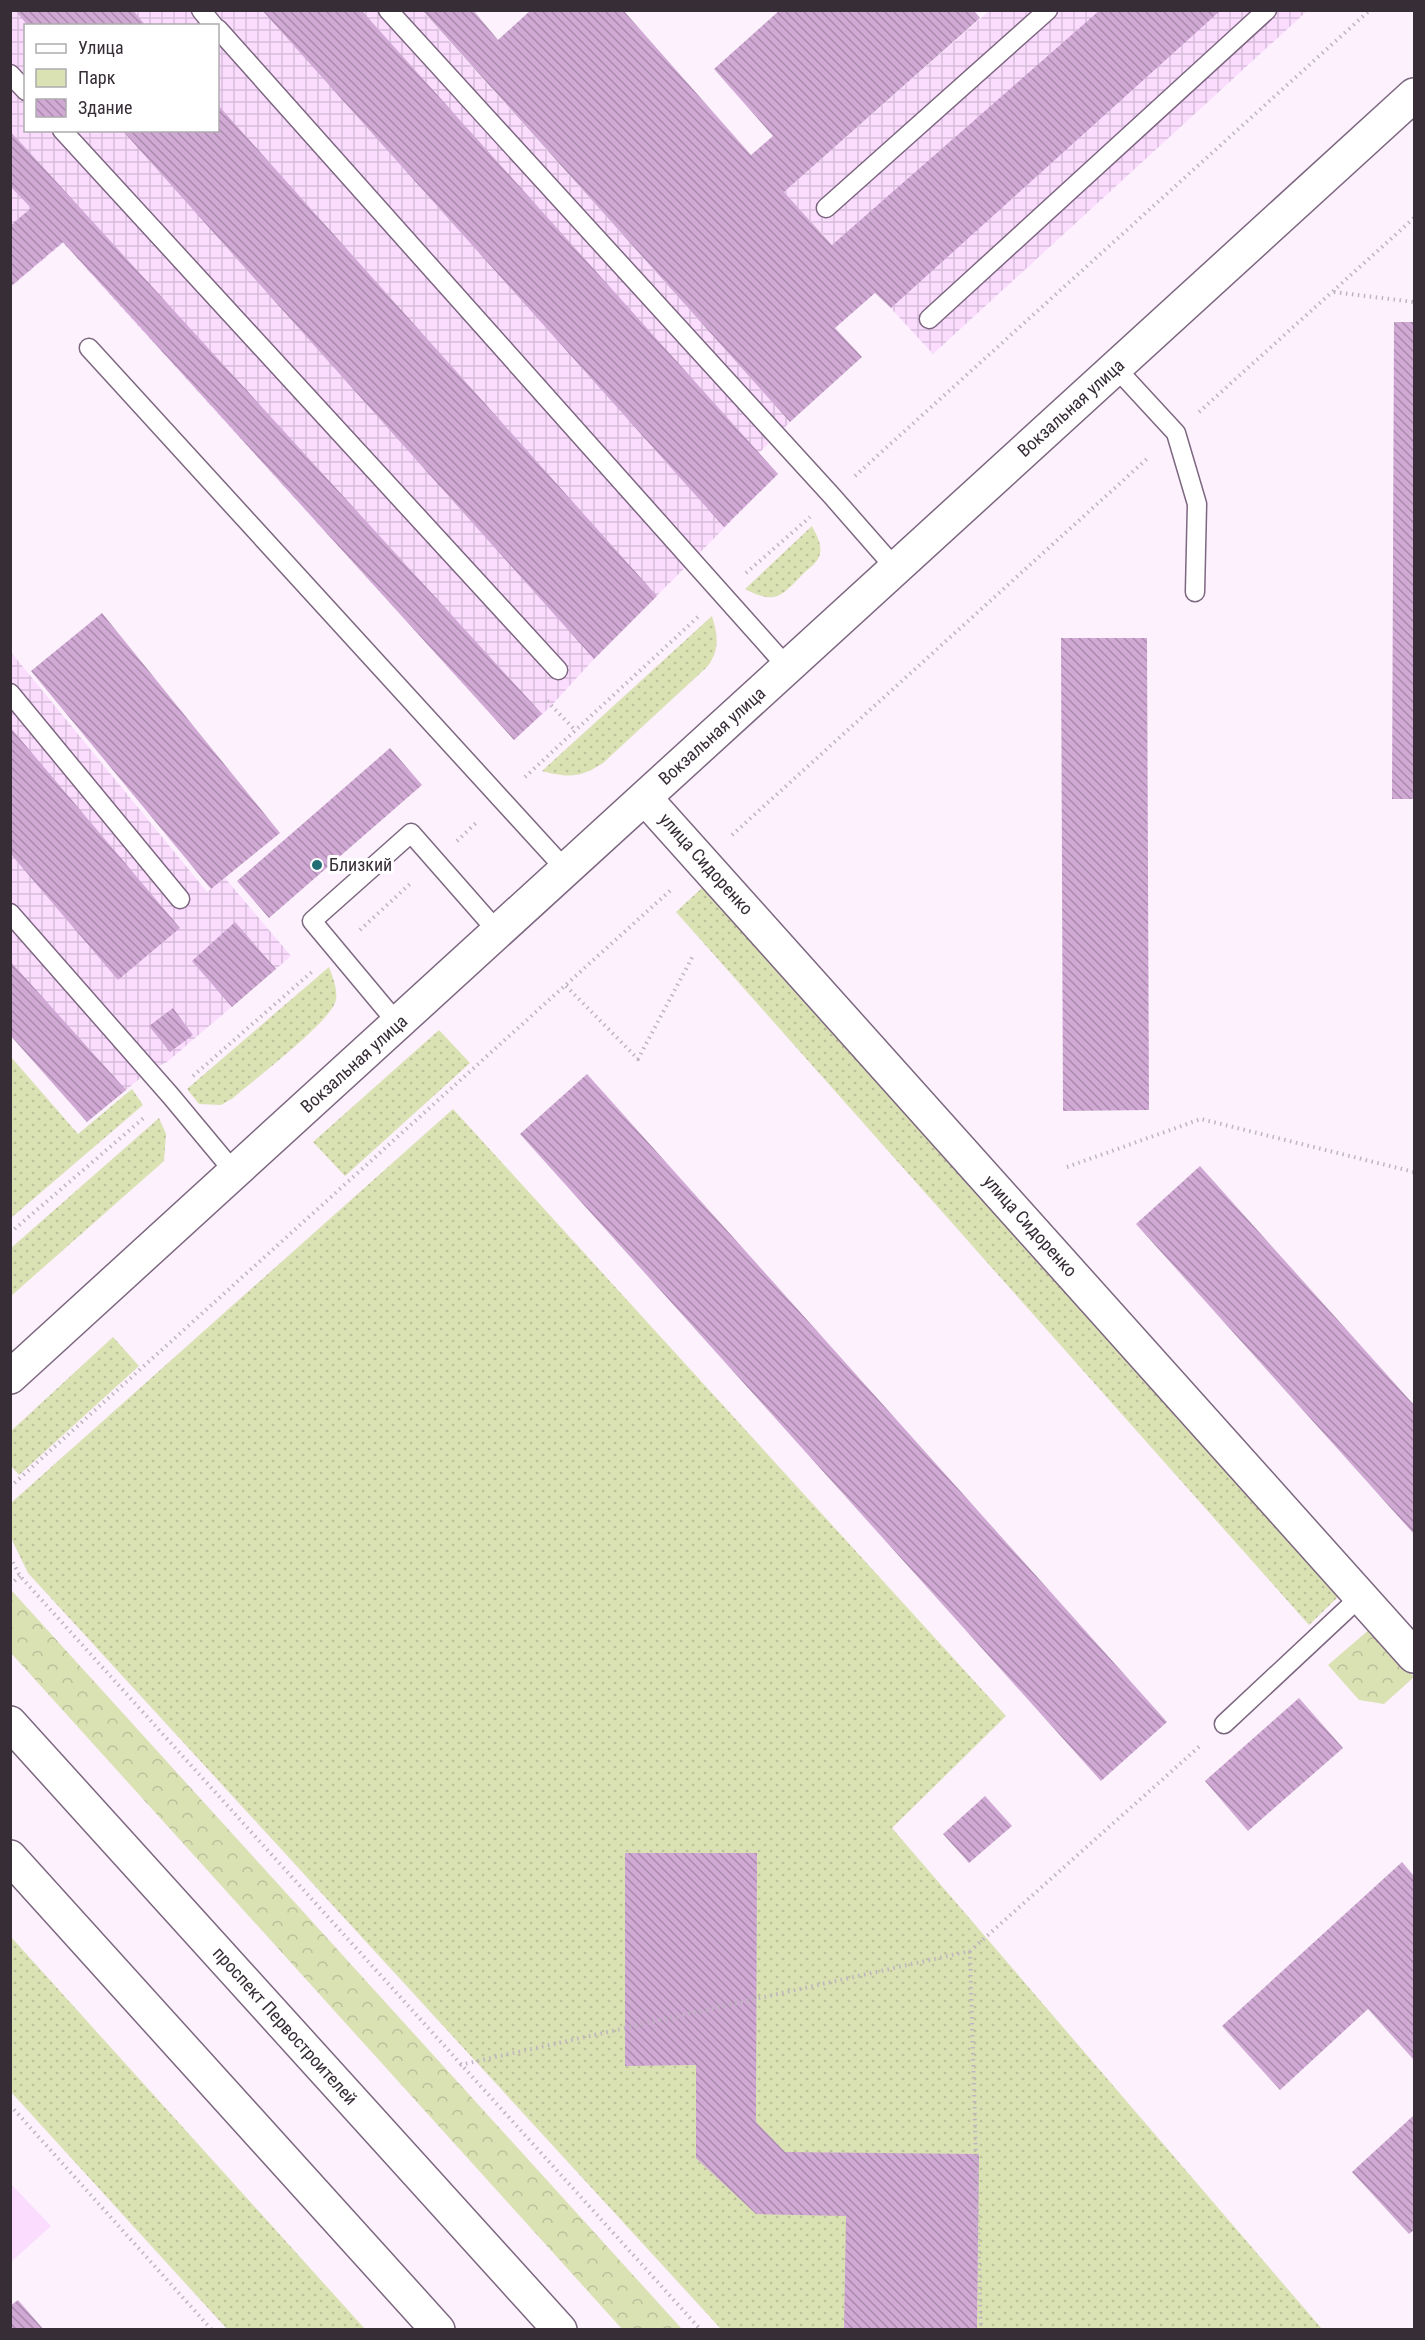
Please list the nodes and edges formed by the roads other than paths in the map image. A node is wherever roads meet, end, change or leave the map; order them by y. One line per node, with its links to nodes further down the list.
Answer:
1 (201, 10): 5 (lane)
2 (388, 10): 15 (lane)
3 (1048, 10): 11 (lane)
4 (1267, 10): 12 (lane)
5 (212, 24)
6 (219, 30): 17 (lane)
7 (10, 74): 8 (lane)
8 (24, 89)
9 (1414, 95): 14 (street, Вокзальная улица)
10 (64, 132): 18 (lane)
11 (826, 208)
12 (929, 319)
13 (89, 348): 21 (lane)
14 (1116, 368): 15 (street, Вокзальная улица); 16 (lane)
15 (896, 569): 17 (street, Вокзальная улица)
16 (1195, 592)
17 (788, 668): 20 (street, Вокзальная улица)
18 (558, 670)
19 (10, 693): 22 (lane)
20 (645, 798): 21 (street, Вокзальная улица); 28 (street, улица Сидоренко)
21 (566, 870): 24 (street, Вокзальная улица)
22 (180, 899)
23 (10, 913): 26 (lane)
24 (498, 932): 25 (street, Вокзальная улица); 25 (lane)
25 (398, 1024): 26 (street, Вокзальная улица)
26 (235, 1173): 27 (street, Вокзальная улица)
27 (10, 1377)
28 (1361, 1596): 29 (street, улица Сидоренко); 31 (lane)
29 (1414, 1656)
30 (10, 1723): 34 (street, проспект Первостроителей)
31 (1224, 1725)
32 (10, 1857): 33 (street)
33 (438, 2330)
34 (560, 2330)

